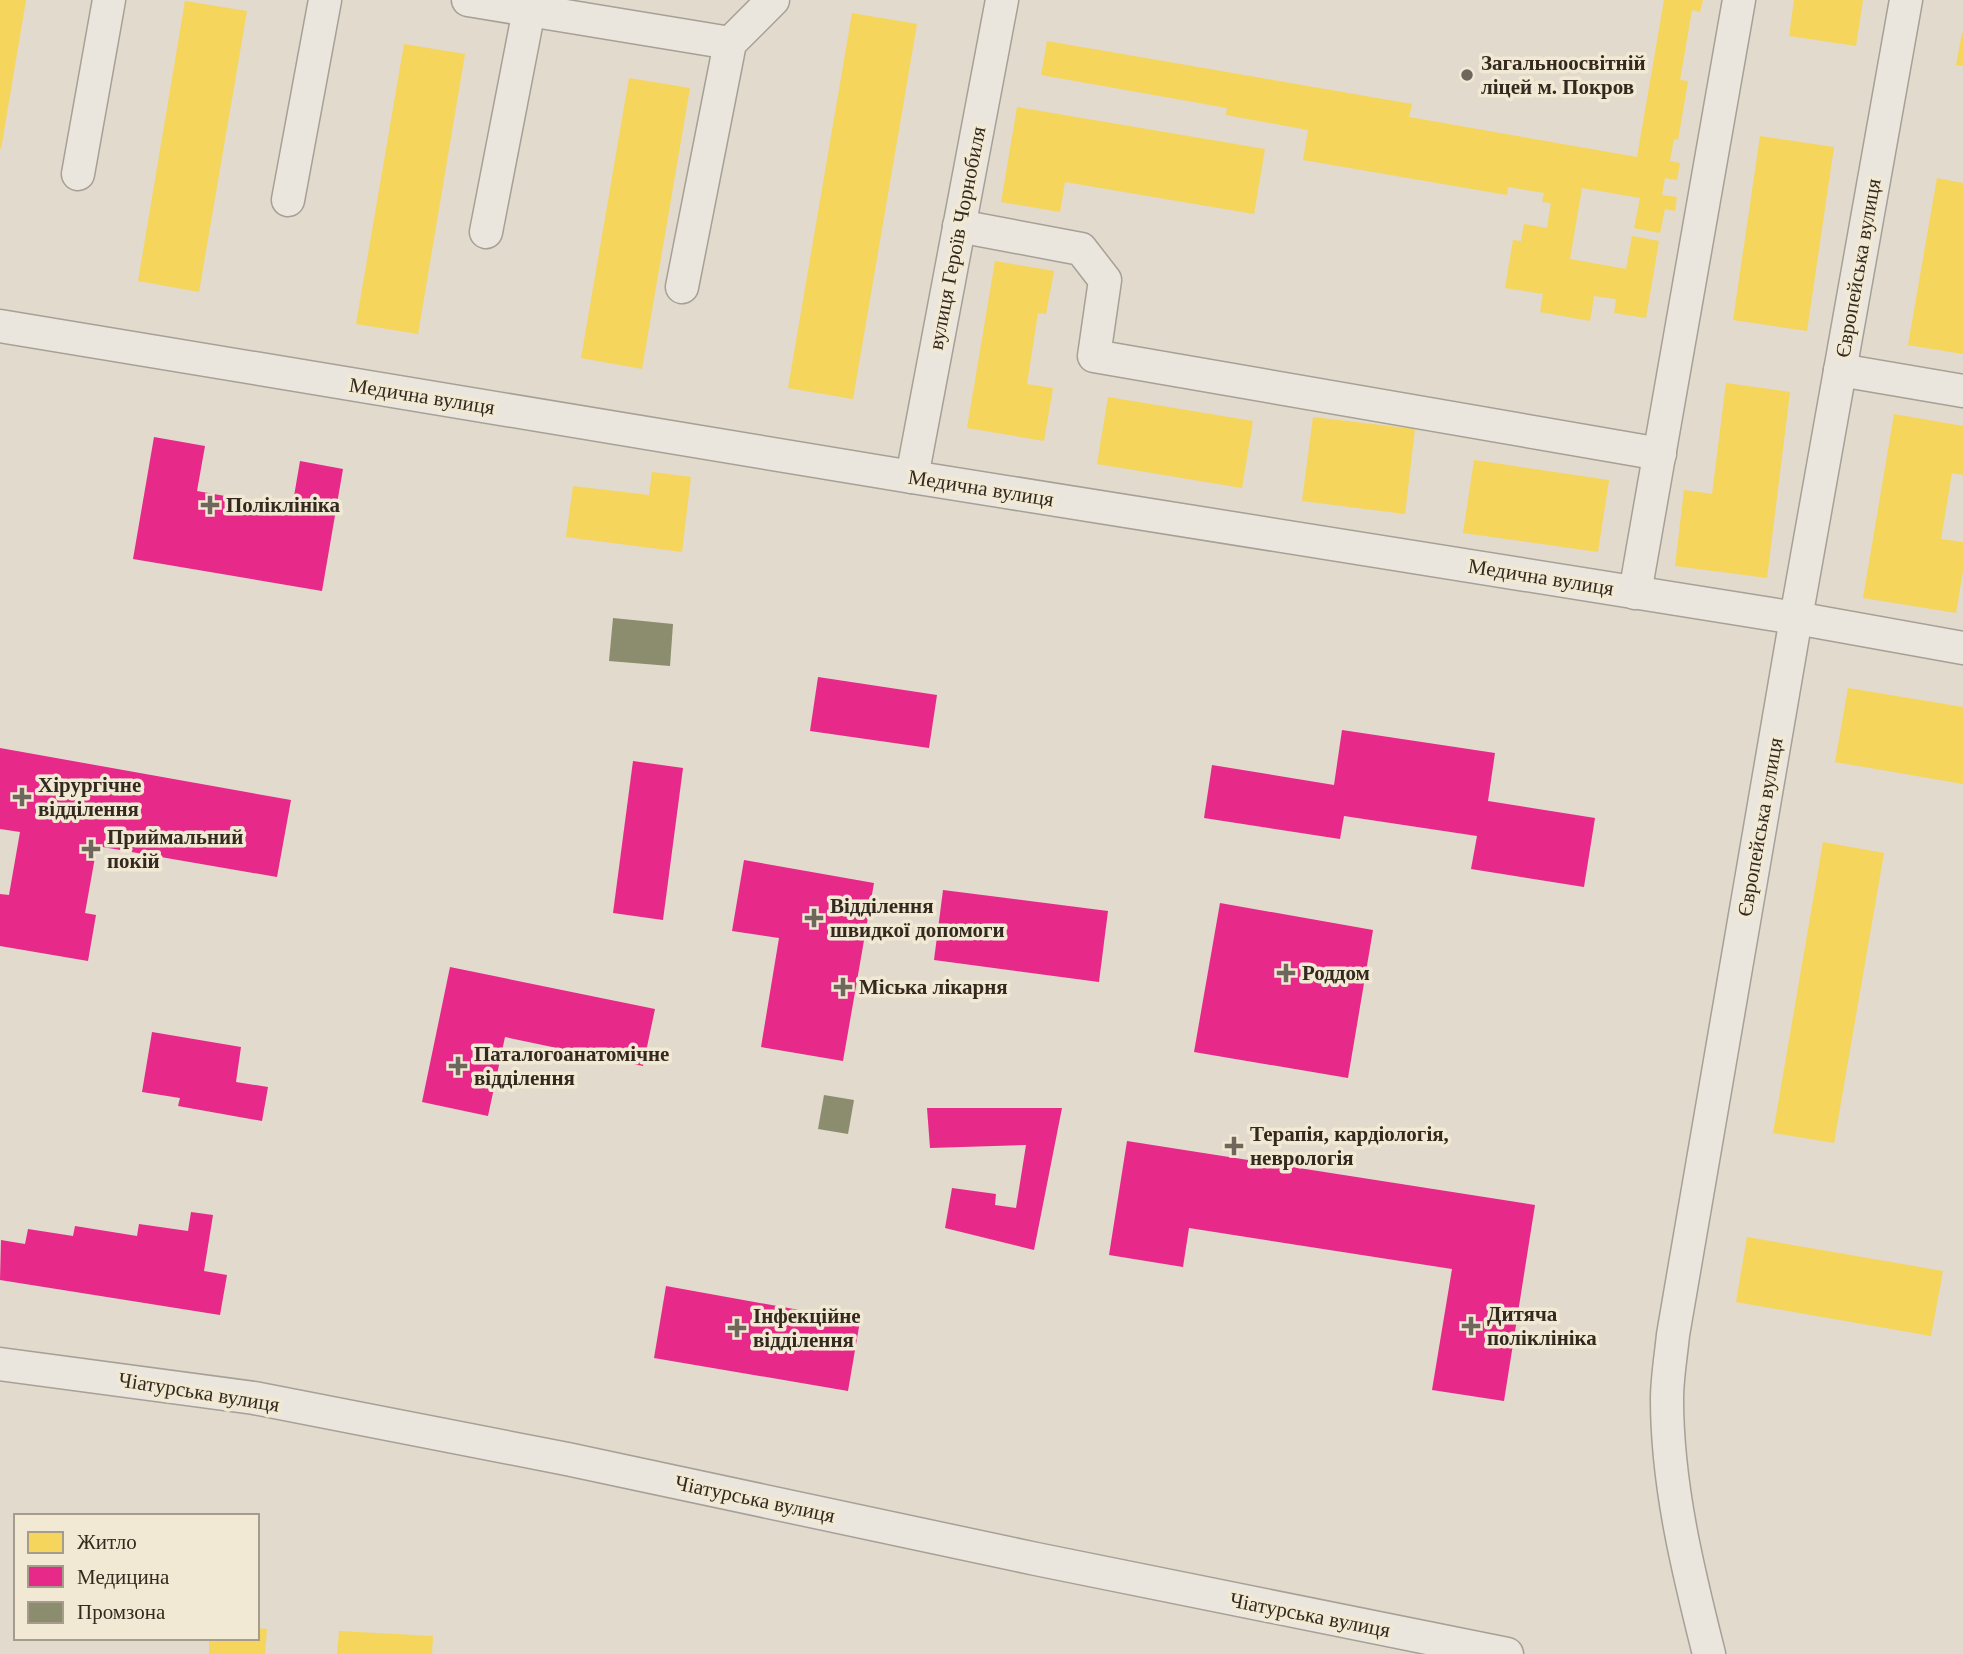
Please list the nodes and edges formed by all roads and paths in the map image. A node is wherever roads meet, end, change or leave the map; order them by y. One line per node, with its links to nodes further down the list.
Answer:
1 (109, 0): 10 (street)
2 (325, 0): 11 (street)
3 (468, 0): 8 (street)
4 (773, 0): 9 (street)
5 (1002, 0): 12 (street, вулиця Героїв Чорнобиля)
6 (1739, 0): 18 (street)
7 (1906, 0): 16 (street, Європейська вулиця)
8 (529, 10): 9 (street); 13 (street)
9 (730, 43): 14 (street)
10 (78, 174)
11 (288, 200)
12 (959, 226): 18 (street); 19 (street, вулиця Героїв Чорнобиля)
13 (486, 232)
14 (682, 287)
15 (0, 326): 19 (street, Медична вулиця)
16 (1840, 370): 17 (street); 21 (street, Європейська вулиця)
17 (1963, 391)
18 (1660, 454): 20 (street)
19 (912, 477): 20 (street, Медична вулиця)
20 (1636, 593): 21 (street, Медична вулиця)
21 (1796, 618): 22 (street, Медична вулиця); 25 (street, Європейська вулиця)
22 (1963, 648)
23 (0, 1364): 24 (street, Чіатурська вулиця)
24 (1507, 1654)
25 (1709, 1654)

